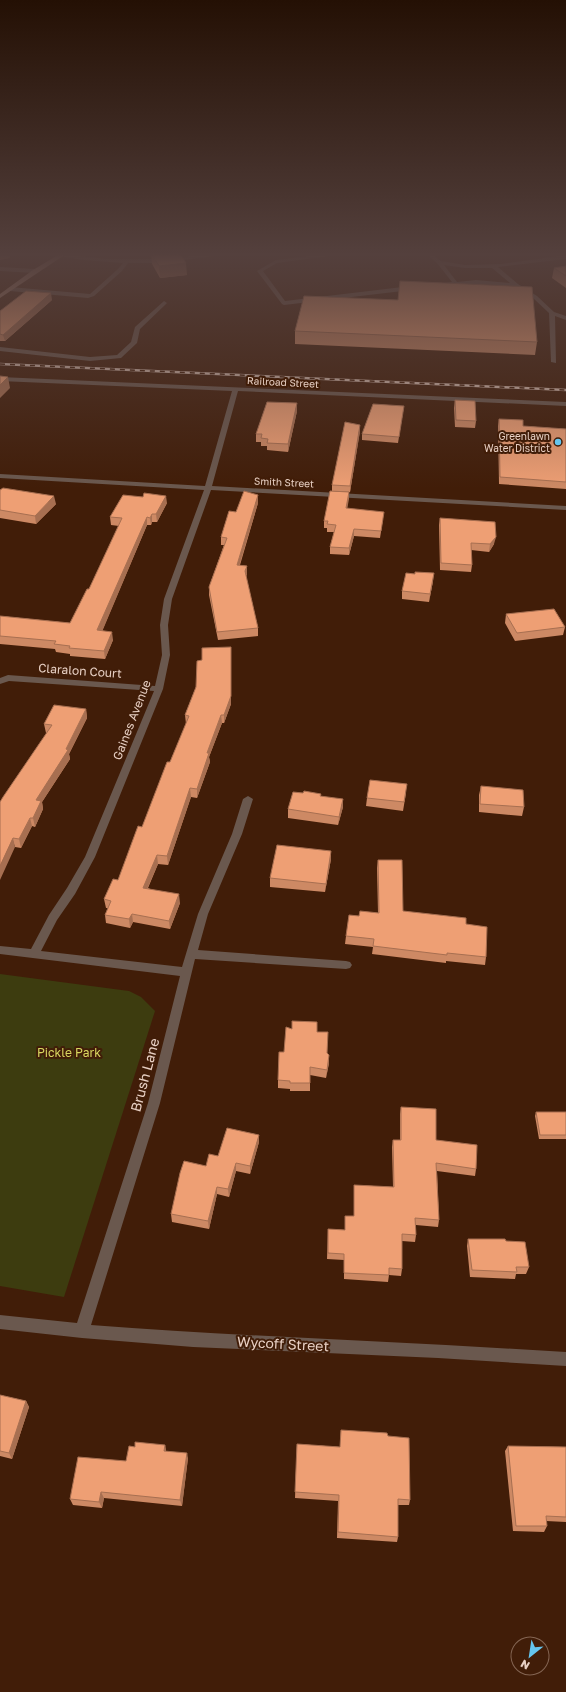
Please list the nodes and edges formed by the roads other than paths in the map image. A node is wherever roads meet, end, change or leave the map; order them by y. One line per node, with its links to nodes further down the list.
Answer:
1 (136, 331): 3 (street)
2 (553, 331): 4 (street)
3 (0, 349)
4 (554, 362)
5 (0, 379): 6 (street, Railroad Street)
6 (235, 390): 7 (street, Railroad Street); 9 (street, Gaines Avenue)
7 (566, 404)
8 (0, 476): 9 (street, Smith Street)
9 (208, 488): 10 (street, Smith Street); 12 (street, Gaines Avenue)
10 (566, 508)
11 (0, 681): 12 (street, Claralon Court)
12 (159, 689): 15 (street, Gaines Avenue)
13 (248, 799): 16 (street, Brush Lane)
14 (0, 950): 15 (street)
15 (34, 954): 18 (street)
16 (192, 954): 17 (street); 18 (street, Brush Lane)
17 (346, 965)
18 (186, 972): 20 (street, Brush Lane)
19 (0, 1322): 20 (street, Wycoff Street)
20 (82, 1331): 21 (street, Wycoff Street)
21 (566, 1359)

